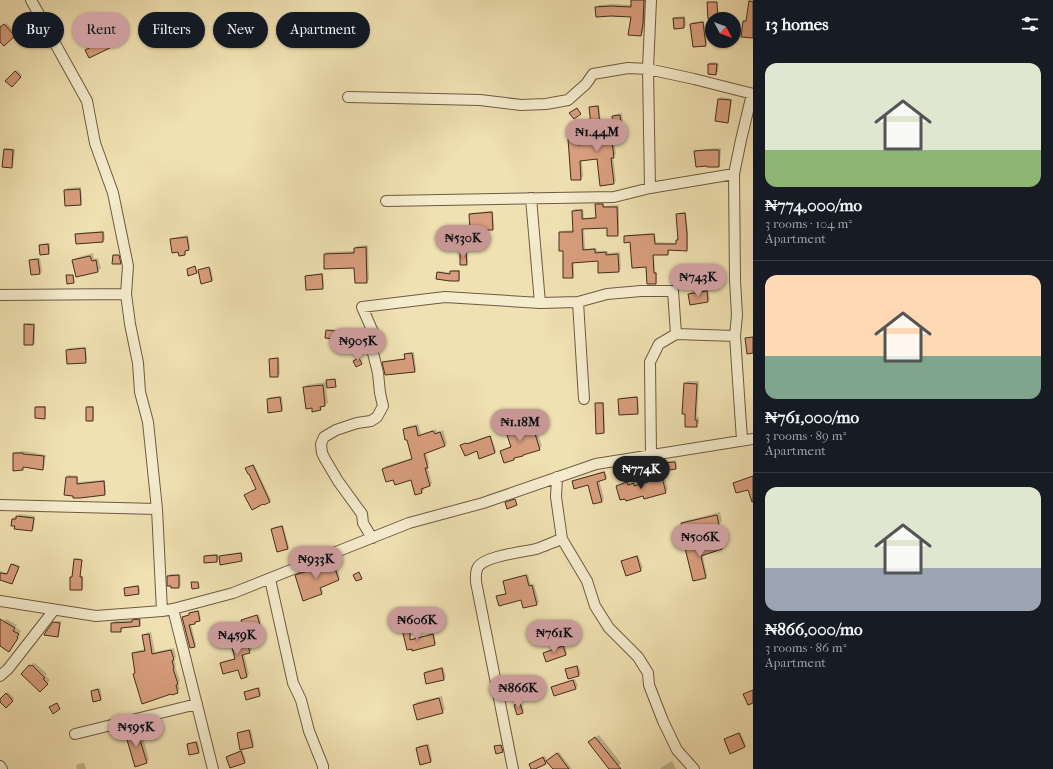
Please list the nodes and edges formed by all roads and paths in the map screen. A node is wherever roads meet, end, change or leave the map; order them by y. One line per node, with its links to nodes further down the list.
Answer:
1 (31, 0): 10 (street)
2 (651, 0): 3 (street)
3 (648, 69): 4 (street); 5 (street); 7 (street)
4 (753, 94): 6 (street)
5 (348, 97)
6 (734, 174): 7 (street); 15 (street)
7 (650, 188): 8 (street)
8 (531, 198): 9 (street); 13 (street)
9 (386, 201)
10 (126, 294): 11 (street); 22 (street)
11 (0, 295)
12 (578, 302): 13 (street); 14 (street); 16 (street)
13 (540, 303): 23 (street)
14 (676, 334): 15 (street); 19 (street)
15 (735, 336): 18 (street)
16 (584, 399)
17 (753, 439): 18 (street)
18 (742, 440): 19 (street)
19 (651, 455): 20 (street)
20 (557, 477): 23 (street); 24 (street)
21 (0, 505): 22 (street)
22 (156, 509): 29 (street)
23 (372, 538): 25 (street)
24 (562, 539): 37 (street); 38 (street)
25 (270, 579): 27 (street); 36 (street)
26 (0, 601): 28 (street)
27 (173, 609): 29 (street); 31 (street)
28 (54, 610): 29 (street); 30 (street)
29 (162, 611)
30 (0, 676)
31 (197, 704): 32 (street); 35 (street)
32 (75, 734)
33 (0, 766): 34 (street)
34 (2, 769)
35 (213, 769)
36 (323, 769)
37 (513, 769)
38 (694, 769)

